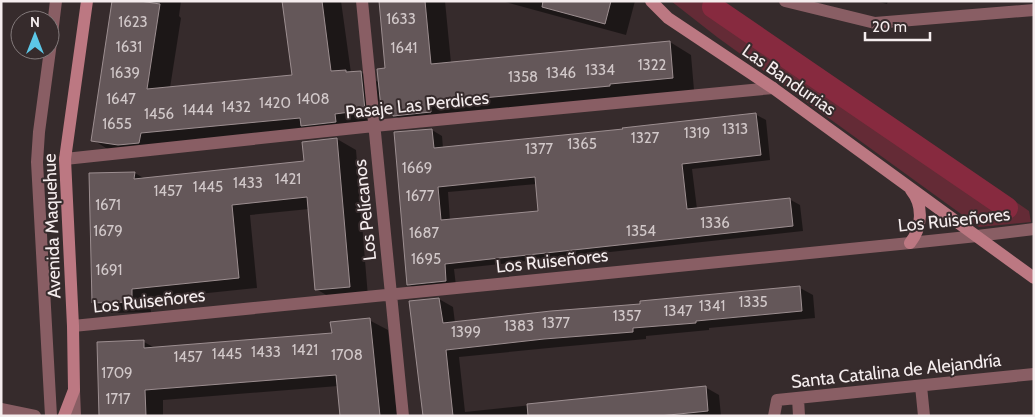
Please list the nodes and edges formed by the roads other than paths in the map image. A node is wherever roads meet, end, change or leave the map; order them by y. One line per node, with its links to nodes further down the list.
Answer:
1 (87, 1): 9 (street, Avenida Maquehue)
2 (362, 1): 8 (street, Los Pelícanos)
3 (651, 1): 7 (street, Las Bandurrias)
4 (785, 1): 5 (street)
5 (1034, 10)
6 (49, 60): 23 (street, Avenida Maquehue)
7 (773, 88): 8 (street, Pasaje Las Perdices); 10 (street, Las Bandurrias)
8 (374, 126): 9 (street, Pasaje Las Perdices); 15 (street, Los Pelícanos)
9 (65, 159): 16 (street, Avenida Maquehue)
10 (908, 187): 12 (street, Las Bandurrias); 13 (street, Las Bandurrias)
11 (1034, 229): 12 (street, Los Ruiseñores)
12 (977, 236): 13 (street, Los Ruiseñores); 14 (street, Las Bandurrias)
13 (910, 243): 15 (street, Los Ruiseñores)
14 (1034, 278)
15 (391, 294): 16 (street, Los Ruiseñores); 26 (street, Los Pelícanos)
16 (73, 326): 19 (street, Avenida Maquehue)
17 (1034, 374): 18 (street, Santa Catalina de Alejandría)
18 (921, 386): 20 (street, Santa Catalina de Alejandría); 29 (street)
19 (74, 390): 24 (street, Avenida Maquehue); 25 (street, Avenida Maquehue)
20 (798, 398): 27 (street, Santa Catalina de Alejandría); 28 (street)
21 (1, 409): 22 (street)
22 (35, 416)
23 (52, 416)
24 (64, 416)
25 (75, 416)
26 (403, 416)
27 (774, 416)
28 (799, 416)
29 (924, 416)

